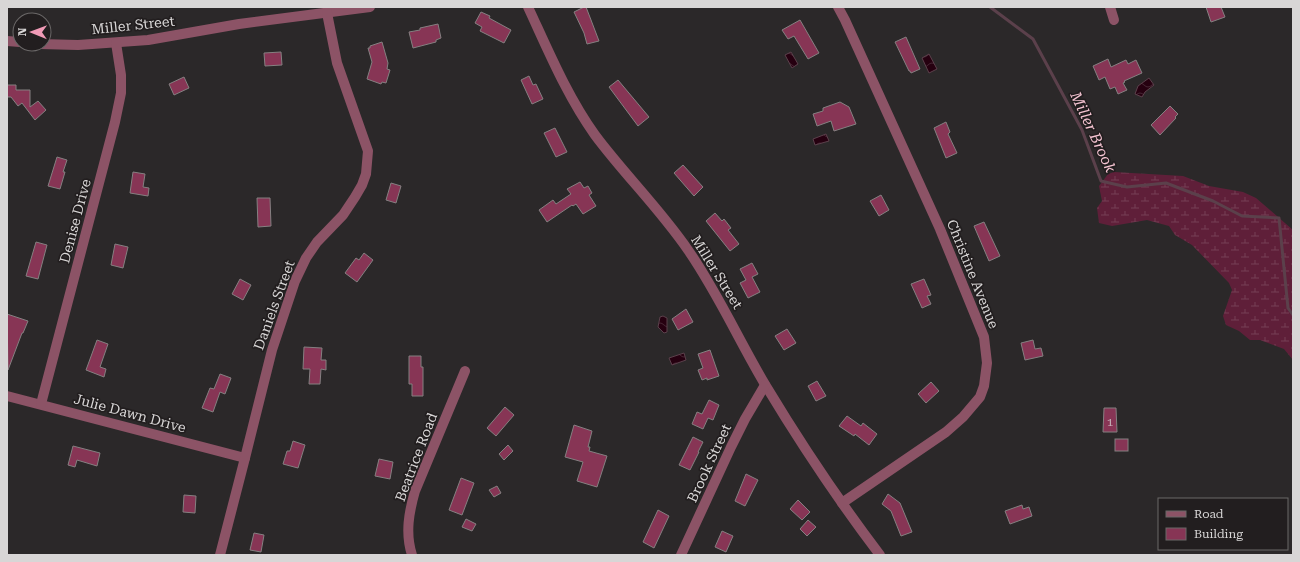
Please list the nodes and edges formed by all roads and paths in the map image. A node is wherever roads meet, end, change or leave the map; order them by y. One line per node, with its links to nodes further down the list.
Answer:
1 (370, 7): 5 (street, Miller Street)
2 (528, 7): 10 (street, Miller Street)
3 (838, 7): 14 (street, Christine Avenue)
4 (1110, 7): 6 (street)
5 (327, 13): 7 (street, Miller Street); 13 (street, Daniels Street)
6 (1114, 20)
7 (116, 43): 8 (street, Miller Street); 12 (street, Denise Drive)
8 (52, 44)
9 (465, 371): 16 (street, Beatrice Road)
10 (765, 385): 14 (street, Miller Street); 17 (street, Brook Street)
11 (7, 396): 12 (street, Julie Dawn Drive)
12 (41, 404): 13 (street, Julie Dawn Drive)
13 (246, 458): 15 (street, Daniels Street)
14 (842, 503): 18 (street, Miller Street)
15 (220, 555)
16 (412, 555)
17 (681, 555)
18 (880, 555)

